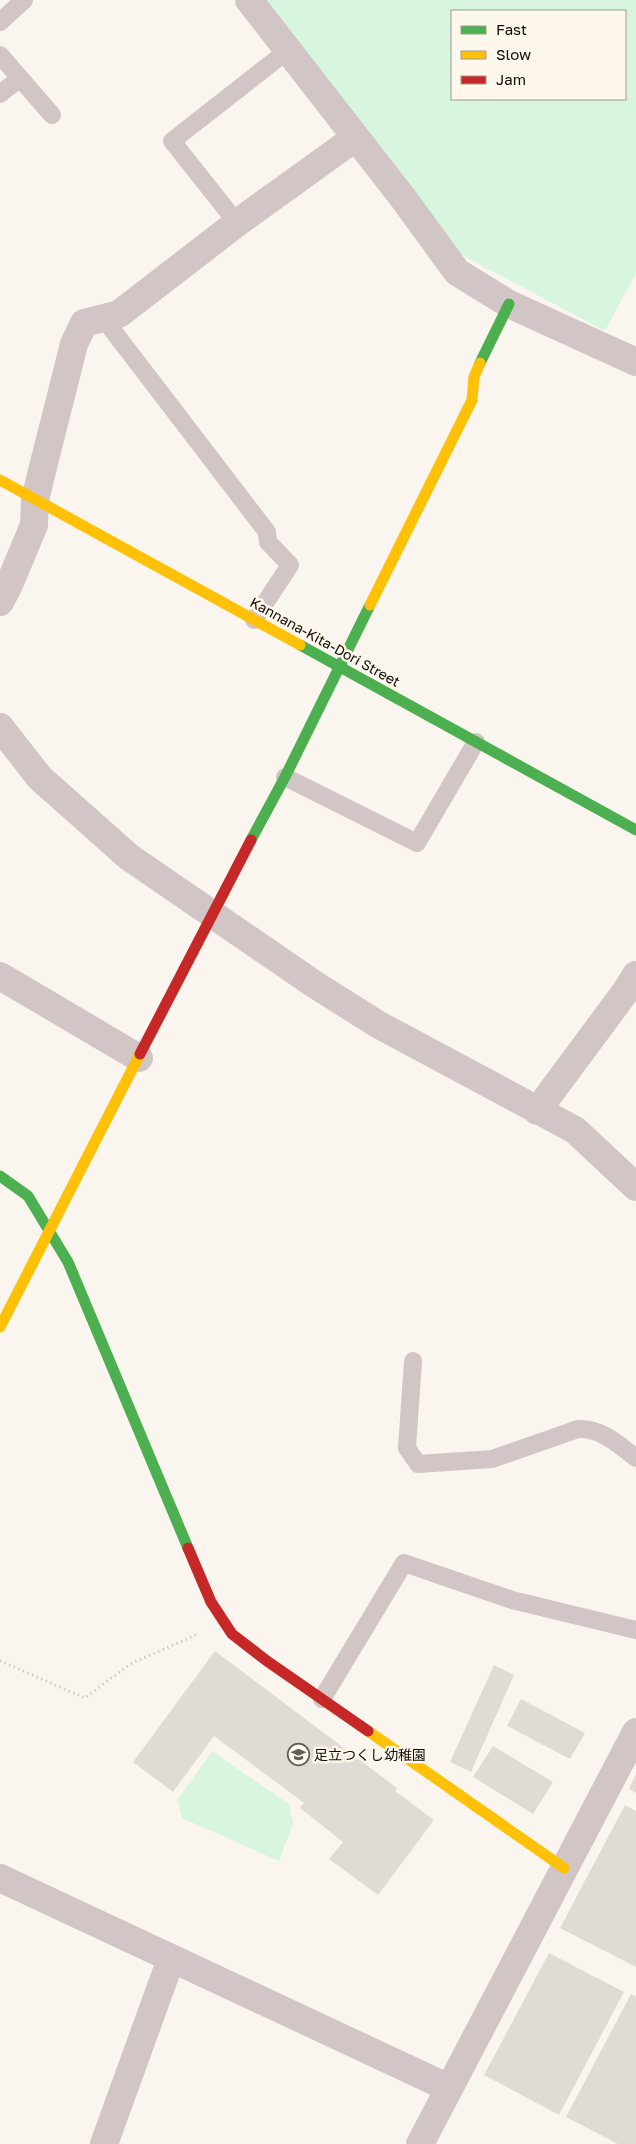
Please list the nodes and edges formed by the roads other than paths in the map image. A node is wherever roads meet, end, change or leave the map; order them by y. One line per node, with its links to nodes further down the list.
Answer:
1 (24, 0): 3 (lane)
2 (249, 0): 4 (street)
3 (0, 22)
4 (287, 52): 9 (street); 10 (lane)
5 (0, 55): 6 (lane)
6 (20, 78): 7 (lane); 8 (lane)
7 (0, 94)
8 (52, 116)
9 (355, 138): 10 (street); 11 (street)
10 (237, 224): 12 (street)
11 (509, 304): 13 (street); 18 (street)
12 (104, 319): 15 (street); 17 (lane)
13 (634, 353)
14 (0, 480): 15 (street, Kannana-Kita-Dori Street)
15 (35, 500): 16 (street); 17 (street, Kannana-Kita-Dori Street)
16 (0, 602)
17 (254, 620): 18 (street, Kannana-Kita-Dori Street)
18 (339, 667): 20 (street, Kannana-Kita-Dori Street); 21 (street)
19 (0, 727): 23 (street)
20 (476, 742): 21 (lane); 22 (street, Kannana-Kita-Dori Street)
21 (285, 778): 23 (street)
22 (636, 830)
23 (212, 913): 26 (street); 27 (street)
24 (636, 975): 27 (street)
25 (0, 976): 26 (street)
26 (139, 1058): 30 (street)
27 (537, 1111): 29 (street)
28 (0, 1176): 30 (street)
29 (636, 1187)
30 (50, 1230): 31 (street); 35 (street)
31 (0, 1327)
32 (413, 1361): 33 (lane)
33 (635, 1454)
34 (636, 1630): 35 (lane)
35 (322, 1699): 37 (street)
36 (636, 1732): 37 (street)
37 (564, 1868): 40 (street)
38 (0, 1878): 39 (street)
39 (171, 1959): 40 (street); 41 (street)
40 (448, 2088): 42 (street)
41 (104, 2144)
42 (420, 2144)

